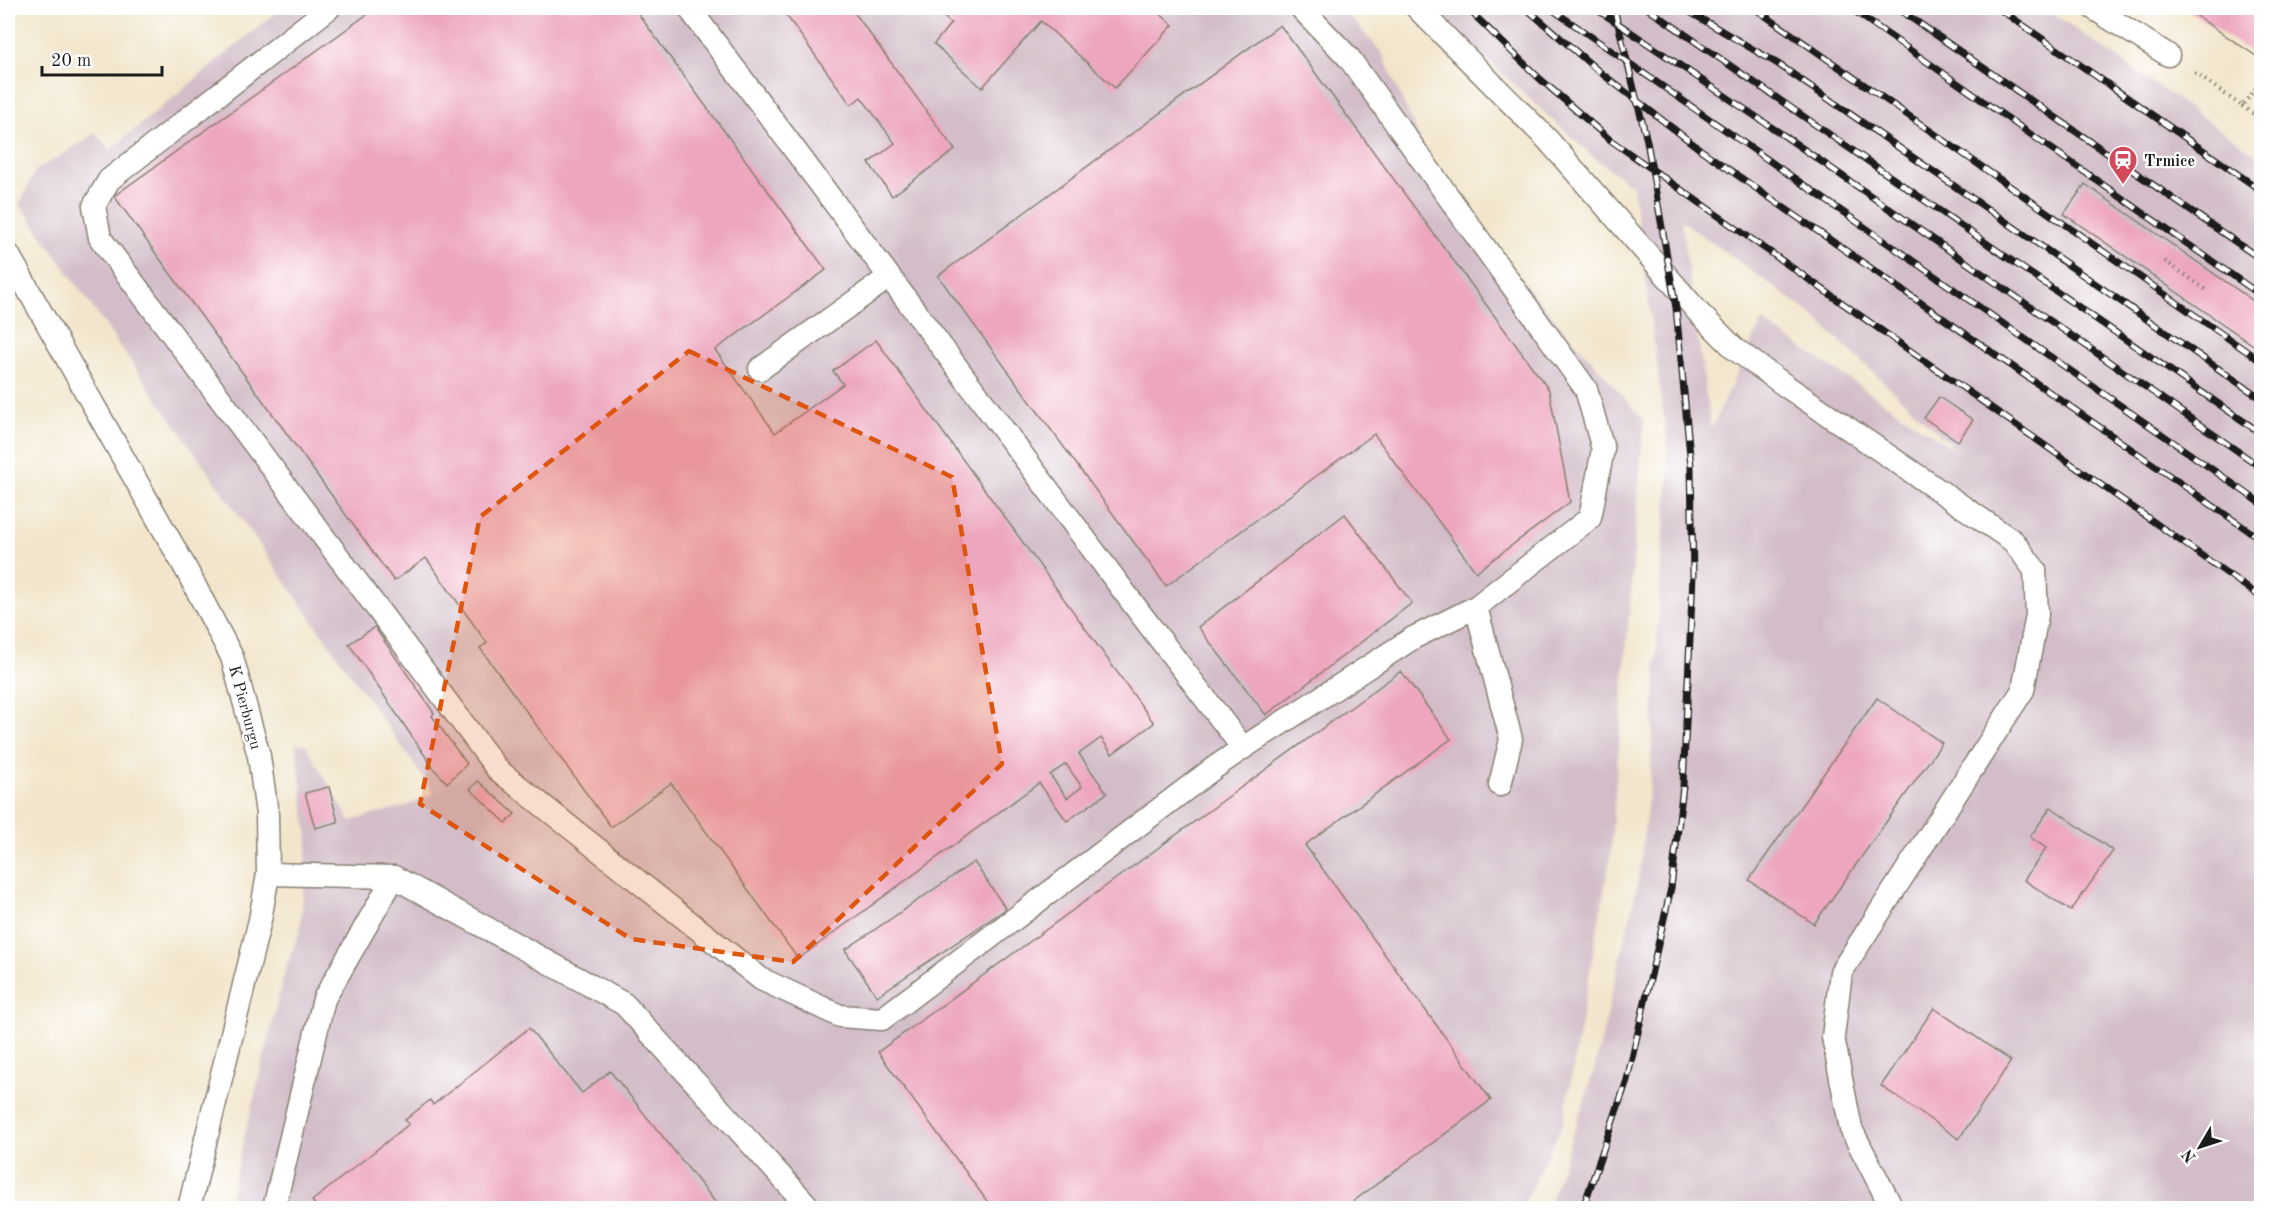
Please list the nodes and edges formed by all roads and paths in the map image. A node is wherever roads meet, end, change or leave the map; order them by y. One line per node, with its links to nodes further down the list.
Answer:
1 (328, 8): 16 (lane)
2 (689, 8): 12 (lane)
3 (1301, 8): 15 (lane)
4 (1417, 8): 23 (lane)
5 (2093, 8): 6 (lane)
6 (2168, 55): 8 (path)
7 (2262, 85): 8 (path)
8 (2242, 106): 9 (path)
9 (2262, 120)
10 (8, 254): 18 (lane, K Pierburgu)
11 (2165, 261): 13 (path)
12 (889, 277): 14 (lane); 16 (lane)
13 (2208, 291)
14 (760, 369)
15 (1476, 607): 16 (lane); 17 (lane)
16 (1243, 748)
17 (1500, 785)
18 (268, 874): 19 (lane); 21 (lane, K Pierburgu)
19 (394, 877): 20 (lane); 22 (lane)
20 (807, 1205)
21 (189, 1209)
22 (274, 1209)
23 (1892, 1209)

